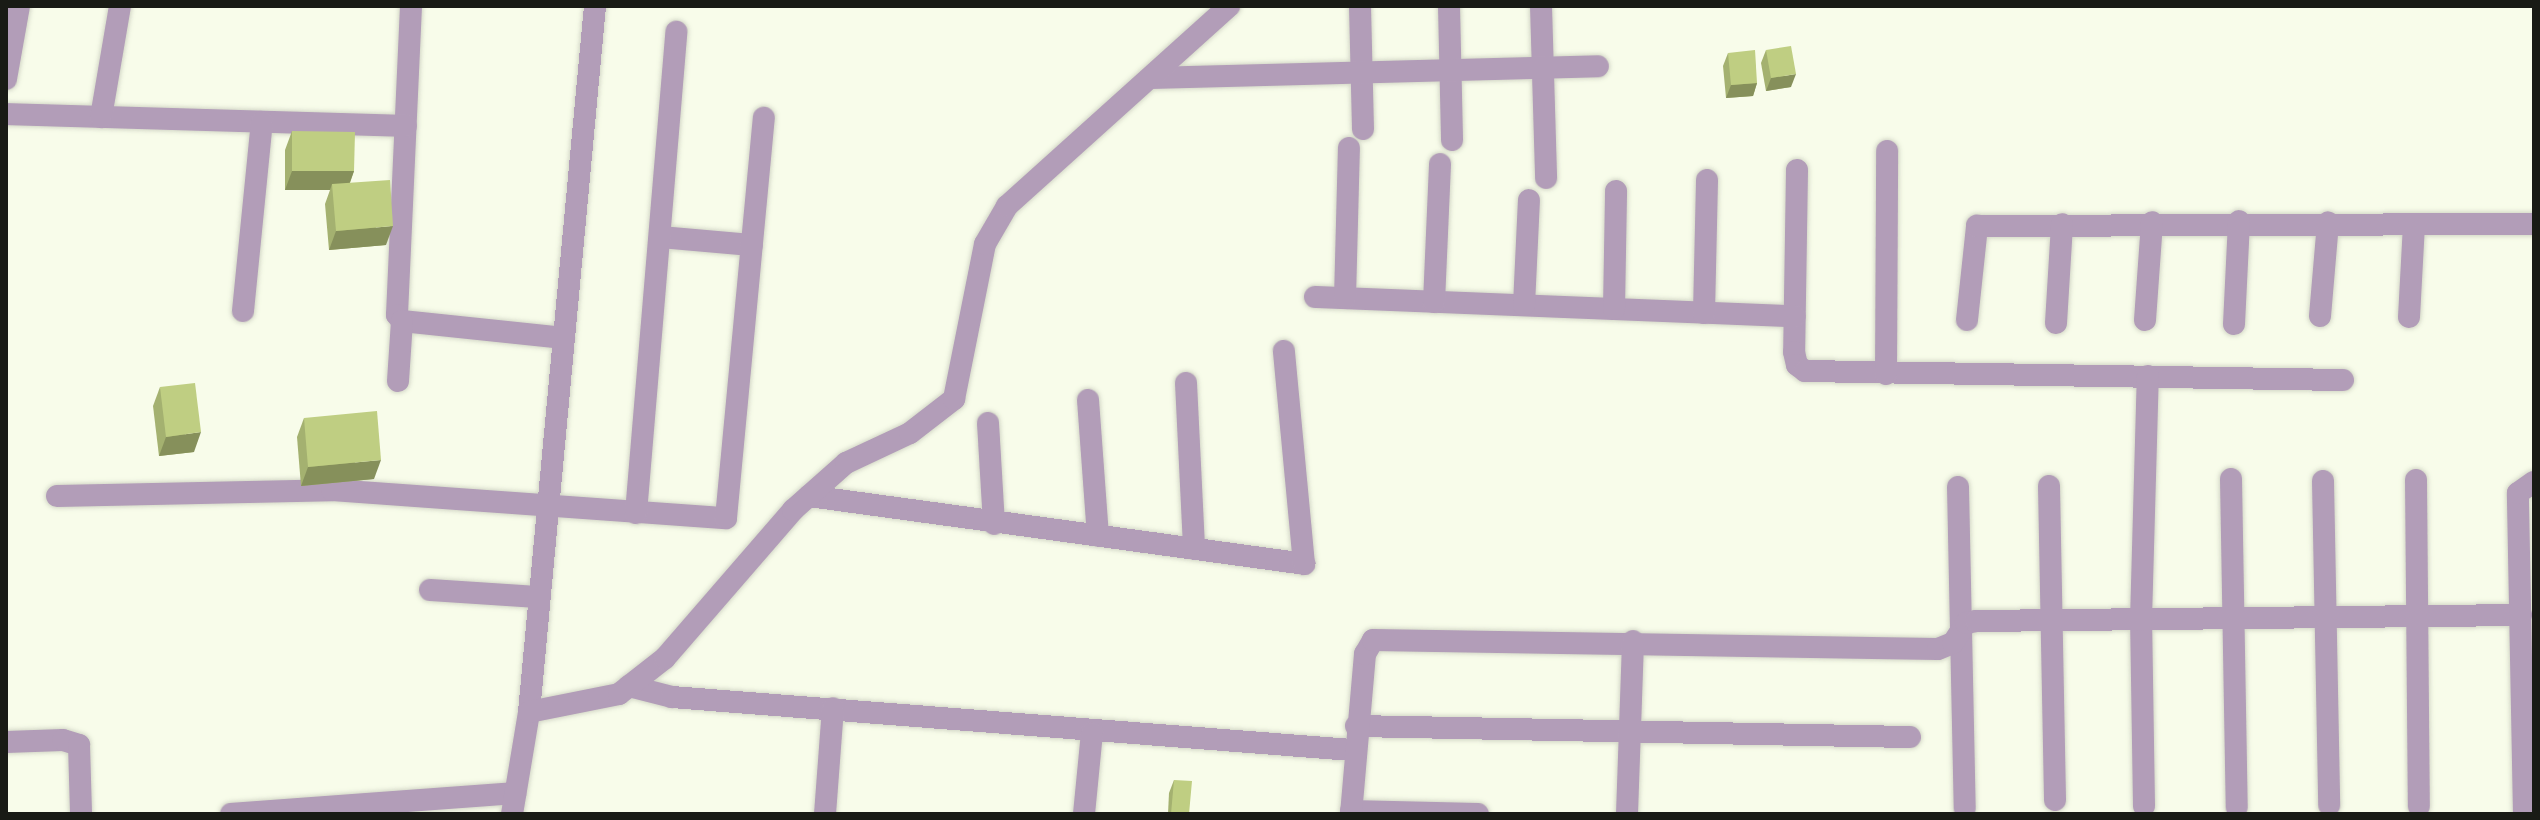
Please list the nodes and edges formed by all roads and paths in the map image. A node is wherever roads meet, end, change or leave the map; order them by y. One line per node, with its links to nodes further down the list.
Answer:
1 (19, 6): 15 (street)
2 (120, 6): 17 (street)
3 (411, 6): 20 (street)
4 (595, 6): 54 (street)
5 (1229, 6): 14 (street)
6 (1360, 6): 13 (street)
7 (1449, 6): 12 (street)
8 (1541, 6): 11 (street)
9 (676, 32): 37 (street)
10 (1598, 66): 11 (street)
11 (1543, 67): 12 (street); 27 (street)
12 (1450, 69): 13 (street); 22 (street)
13 (1361, 71): 14 (street); 21 (street)
14 (1152, 78): 70 (street)
15 (6, 79)
16 (6, 114): 17 (street)
17 (101, 117): 19 (street)
18 (764, 118): 38 (street)
19 (262, 122): 20 (street); 44 (street)
20 (406, 126): 51 (street)
21 (1363, 129)
22 (1452, 140)
23 (1349, 148): 40 (street)
24 (1887, 151): 56 (street)
25 (1440, 164): 41 (street)
26 (1797, 170): 46 (street)
27 (1546, 178)
28 (1707, 180): 45 (street)
29 (1616, 191): 43 (street)
30 (1529, 200): 42 (street)
31 (2239, 221): 32 (street); 33 (street); 53 (street)
32 (2152, 222): 34 (street); 50 (street)
33 (2328, 222): 35 (street); 47 (street)
34 (2062, 224): 49 (street); 52 (street)
35 (2414, 224): 36 (street); 48 (street)
36 (2534, 224)
37 (660, 237): 38 (street); 72 (street)
38 (752, 245): 72 (street)
39 (1315, 297): 40 (street)
40 (1345, 298): 41 (street)
41 (1434, 302): 42 (street)
42 (1524, 305): 43 (street)
43 (1614, 309): 45 (street)
44 (243, 311)
45 (1704, 313): 46 (street)
46 (1795, 316): 56 (street)
47 (2320, 316)
48 (2409, 317)
49 (1967, 320)
50 (2145, 320)
51 (402, 321): 54 (street); 59 (street)
52 (2056, 323)
53 (2234, 324)
54 (564, 338): 71 (street)
55 (1284, 351): 75 (street)
56 (1886, 374): 57 (street)
57 (2148, 376): 58 (street); 83 (street)
58 (2343, 380)
59 (398, 381)
60 (1186, 383): 75 (street)
61 (1088, 400): 74 (street)
62 (988, 423): 73 (street)
63 (2231, 479): 79 (street)
64 (2416, 480): 81 (street)
65 (2323, 481): 80 (street)
66 (2534, 482): 78 (street)
67 (2049, 486): 82 (street)
68 (1958, 487): 84 (street)
69 (57, 496): 71 (street)
70 (809, 496): 73 (street); 86 (street)
71 (549, 504): 72 (street); 77 (street)
72 (636, 513)
73 (994, 524): 74 (street)
74 (1098, 536): 75 (street)
75 (1194, 549)
76 (430, 590): 77 (street)
77 (538, 597): 88 (street)
78 (2521, 615): 81 (street); 110 (street)
79 (2234, 619): 80 (street); 83 (street); 100 (street)
80 (2325, 619): 81 (street); 97 (street)
81 (2419, 619): 99 (street)
82 (2051, 620): 83 (street); 84 (street); 95 (street)
83 (2141, 620): 98 (street)
84 (1961, 628): 85 (street); 101 (street)
85 (1633, 641): 89 (street); 90 (street)
86 (629, 686): 87 (street); 88 (street)
87 (833, 708): 91 (street); 106 (street)
88 (529, 712): 96 (street)
89 (1356, 726): 90 (street); 94 (street)
90 (1630, 732): 92 (street); 109 (street)
91 (1092, 733): 94 (street); 107 (street)
92 (1910, 737)
93 (6, 742): 104 (street)
94 (1352, 750): 103 (street)
95 (2055, 800)
96 (513, 804): 102 (street)
97 (2329, 805)
98 (2144, 806)
99 (2419, 806)
100 (2237, 807)
101 (1965, 808)
102 (313, 810): 105 (street)
103 (1351, 812): 108 (street)
104 (81, 814)
105 (231, 814)
106 (825, 814)
107 (1084, 814)
108 (1478, 814)
109 (1627, 814)
110 (2524, 814)

